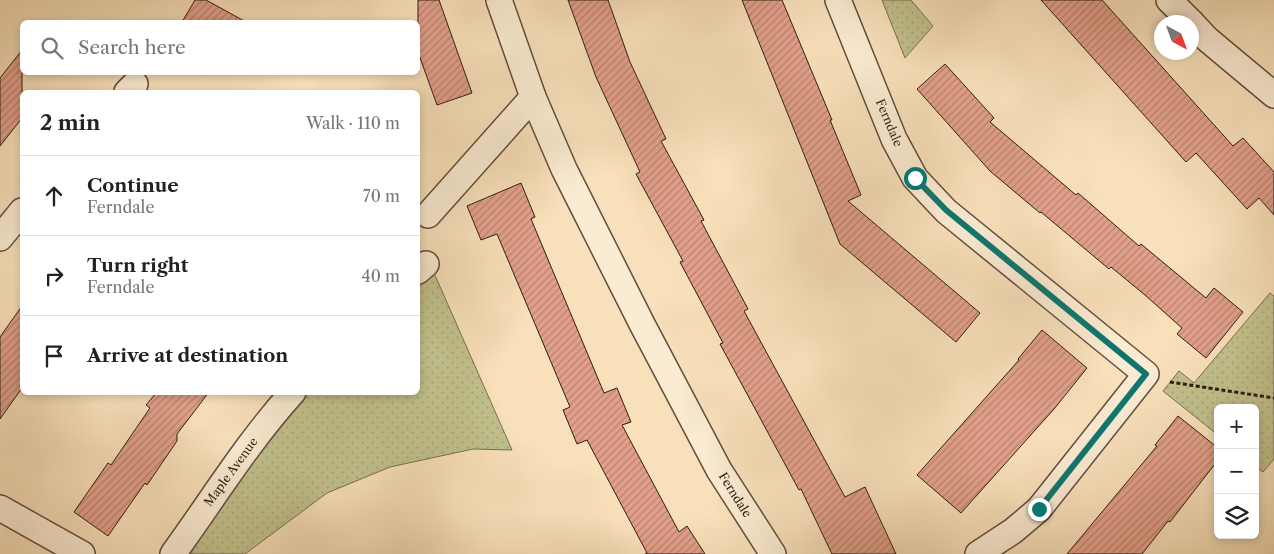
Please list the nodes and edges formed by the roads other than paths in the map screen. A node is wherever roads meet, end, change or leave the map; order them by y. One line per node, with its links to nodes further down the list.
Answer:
1 (499, 0): 7 (street, Ferndale)
2 (838, 0): 16 (street, Ferndale)
3 (1169, 0): 4 (street)
4 (1183, 15)
5 (1199, 31): 6 (street)
6 (1274, 95)
7 (533, 97): 9 (street); 15 (street, Ferndale)
8 (20, 213): 10 (street)
9 (428, 215)
10 (0, 238)
11 (290, 395): 14 (street, Maple Avenue)
12 (0, 508): 13 (street)
13 (82, 554)
14 (173, 554)
15 (773, 554)
16 (978, 554)

